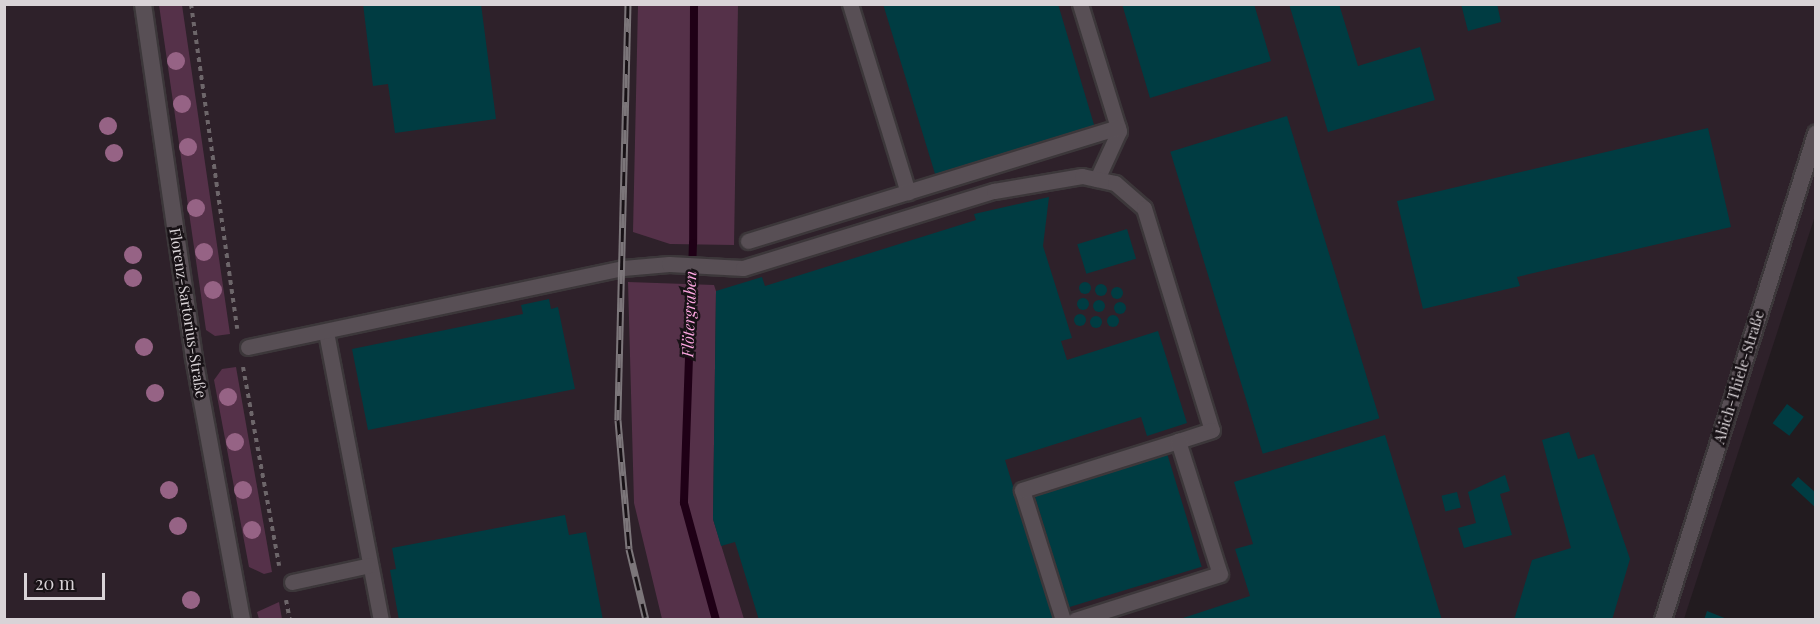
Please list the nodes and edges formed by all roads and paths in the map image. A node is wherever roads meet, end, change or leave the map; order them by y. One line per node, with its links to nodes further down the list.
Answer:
1 (143, 4): 15 (street, Florenz-Sartorius-Straße)
2 (191, 4): 11 (path)
3 (850, 4): 8 (lane)
4 (1080, 4): 5 (lane)
5 (1118, 127): 7 (lane); 8 (lane)
6 (1815, 134): 20 (street, Abich-Thiele-Straße)
7 (1097, 179): 10 (lane); 12 (lane)
8 (908, 192): 9 (lane)
9 (748, 241)
10 (326, 332): 11 (lane); 13 (lane)
11 (243, 348): 14 (path)
12 (1178, 441): 18 (lane); 19 (lane)
13 (370, 565): 14 (lane); 17 (lane)
14 (286, 583): 16 (path)
15 (242, 620)
16 (290, 620)
17 (381, 620)
18 (1063, 620)
19 (1076, 620)
20 (1663, 620)

